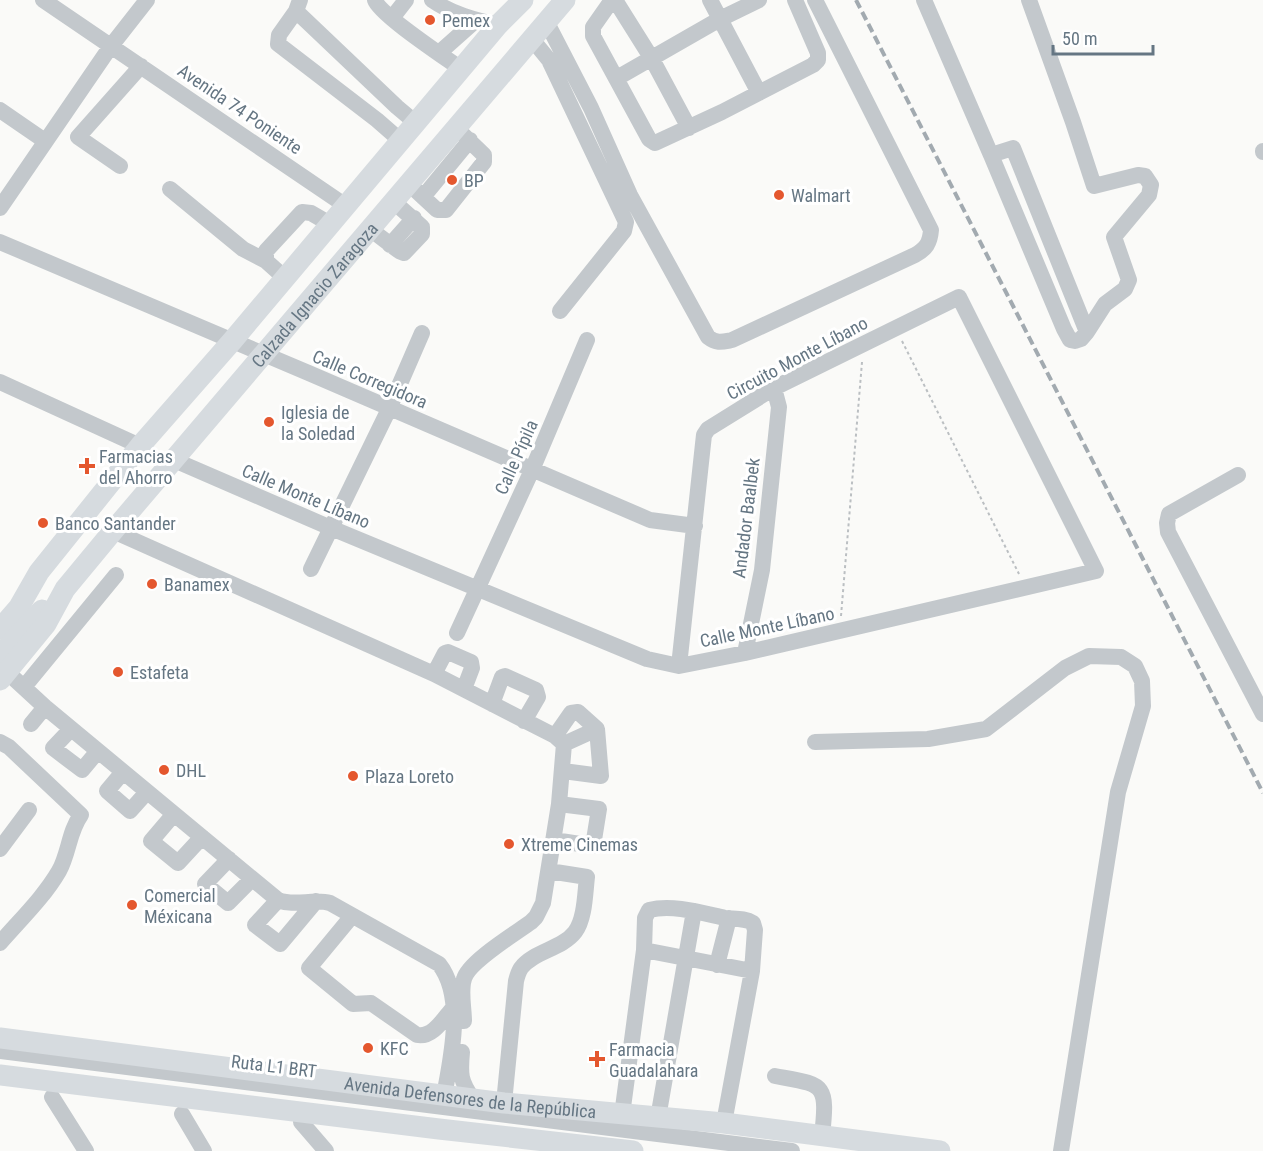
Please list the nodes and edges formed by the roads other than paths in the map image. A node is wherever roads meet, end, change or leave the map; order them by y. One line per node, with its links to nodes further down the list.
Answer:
1 (42, 0): 22 (street, Avenida 74 Poniente)
2 (147, 0): 22 (street)
3 (375, 0): 16 (street)
4 (406, 0): 16 (street)
5 (523, 0): 20 (main road, Calzada Ignacio Zaragoza)
6 (565, 0): 19 (main road, Calzada Ignacio Zaragoza)
7 (614, 0): 24 (street); 27 (street)
8 (710, 0): 17 (street)
9 (759, 0): 17 (street)
10 (795, 0): 28 (street)
11 (815, 0): 19 (street)
12 (924, 0): 35 (street)
13 (1029, 0): 49 (street)
14 (443, 3): 18 (street)
15 (298, 5): 30 (street); 34 (street)
16 (392, 18): 23 (street)
17 (720, 19): 24 (street); 28 (street)
18 (475, 21): 20 (street); 23 (street)
19 (546, 21): 21 (main road, Calzada Ignacio Zaragoza)
20 (498, 25): 26 (main road, Calzada Ignacio Zaragoza)
21 (531, 38): 32 (main road, Calzada Ignacio Zaragoza); 48 (street)
22 (111, 46): 25 (street, Avenida 74 Poniente); 33 (street)
23 (438, 53): 26 (street)
24 (652, 59): 27 (street); 31 (street)
25 (141, 66): 36 (street); 40 (street, Avenida 74 Poniente)
26 (461, 69): 30 (main road, Calzada Ignacio Zaragoza)
27 (617, 78): 31 (street)
28 (759, 93): 31 (street)
29 (0, 110): 33 (street)
30 (416, 123): 34 (main road, Calzada Ignacio Zaragoza)
31 (688, 128)
32 (463, 134): 38 (main road, Calzada Ignacio Zaragoza); 38 (street)
33 (45, 141): 41 (street)
34 (401, 141): 40 (main road, Calzada Ignacio Zaragoza)
35 (991, 155): 49 (street); 49 (street)
36 (120, 166)
37 (170, 189): 45 (street)
38 (416, 190): 39 (main road, Calzada Ignacio Zaragoza)
39 (394, 202): 43 (main road, Calzada Ignacio Zaragoza); 43 (street)
40 (346, 206): 42 (main road, Calzada Ignacio Zaragoza)
41 (0, 208)
42 (330, 224): 45 (street); 46 (main road, Calzada Ignacio Zaragoza)
43 (370, 229): 53 (main road, Calzada Ignacio Zaragoza)
44 (0, 242): 51 (street, Calle Corregidora)
45 (266, 261): 46 (street)
46 (285, 278): 51 (main road, Calzada Ignacio Zaragoza)
47 (959, 297): 55 (street, Circuito Monte Líbano); 71 (street, Calle Monte Líbano)
48 (560, 311)
49 (1087, 332)
50 (422, 333): 56 (street)
51 (233, 340): 53 (street, Calle Corregidora); 57 (main road, Calzada Ignacio Zaragoza)
52 (587, 340): 59 (street, Calle Pípila)
53 (264, 354): 56 (street, Calle Corregidora); 58 (main road, Calzada Ignacio Zaragoza)
54 (0, 382): 57 (street)
55 (774, 388): 61 (street, Circuito Monte Líbano); 71 (street, Andador Baalbek)
56 (389, 409): 59 (street, Calle Corregidora); 62 (street)
57 (140, 446): 65 (main road, Calzada Ignacio Zaragoza)
58 (174, 460): 62 (street, Calle Monte Líbano); 63 (main road, Calzada Ignacio Zaragoza)
59 (532, 470): 61 (street, Calle Corregidora); 67 (street, Calle Pípila)
60 (1238, 475): 79 (street)
61 (695, 526): 72 (street, Circuito Monte Líbano)
62 (331, 528): 64 (street); 67 (street, Calle Monte Líbano)
63 (113, 531): 73 (main road, Calzada Ignacio Zaragoza); 74 (street)
64 (312, 569)
65 (39, 572): 68 (main road, Calzada Ignacio Zaragoza); 69 (main road, Calzada Ignacio Zaragoza)
66 (116, 575): 75 (street)
67 (477, 589): 70 (street, Calle Pípila); 72 (street, Calle Monte Líbano)
68 (0, 606)
69 (0, 629)
70 (457, 633)
71 (746, 653): 72 (street, Calle Monte Líbano)
72 (679, 666)
73 (2, 669): 75 (street)
74 (434, 674): 76 (street); 76 (street)
75 (24, 687): 78 (street)
76 (464, 689): 77 (street)
77 (492, 704): 80 (street); 80 (street)
78 (45, 707): 81 (street); 82 (street)
79 (1263, 714)
80 (524, 721): 84 (street)
81 (31, 724)
82 (71, 729): 87 (street); 87 (street)
83 (597, 729): 84 (street); 84 (street); 88 (street)
84 (560, 740): 88 (street)
85 (0, 742): 105 (street)
86 (815, 742): 133 (street)
87 (98, 751): 89 (street)
88 (563, 771): 91 (street)
89 (123, 772): 90 (street); 90 (street)
90 (147, 792): 93 (street)
91 (559, 804): 95 (street); 95 (street)
92 (29, 810): 96 (street)
93 (174, 814): 94 (street); 94 (street)
94 (202, 837): 97 (street)
95 (554, 840): 98 (street)
96 (0, 849)
97 (229, 859): 99 (street); 99 (street)
98 (549, 871): 118 (street); 119 (street)
99 (252, 879): 100 (street)
100 (278, 900): 101 (street); 101 (street)
101 (315, 901): 103 (street)
102 (694, 911): 104 (street); 106 (street); 107 (street)
103 (352, 916): 110 (street); 110 (street)
104 (729, 918): 108 (street); 109 (street)
105 (0, 943)
106 (644, 950): 107 (street); 121 (street)
107 (687, 960): 108 (street); 122 (street)
108 (717, 965): 109 (street)
109 (752, 971): 124 (street)
110 (453, 1008): 116 (street)
111 (0, 1038): 116 (main road, Avenida Defensores de la República)
112 (0, 1051): 131 (street, Ruta L1 BRT)
113 (0, 1062): 130 (street, Ruta L1 BRT)
114 (0, 1075): 129 (main road, Avenida Defensores de la República)
115 (775, 1076): 125 (street)
116 (444, 1096): 118 (main road, Avenida Defensores de la República)
117 (52, 1097): 126 (street)
118 (473, 1099): 119 (main road, Avenida Defensores de la República)
119 (504, 1103): 121 (main road, Avenida Defensores de la República)
120 (182, 1114): 127 (street)
121 (622, 1115): 122 (main road, Avenida Defensores de la República)
122 (658, 1118): 124 (main road, Avenida Defensores de la República)
123 (301, 1122): 128 (street)
124 (724, 1123): 125 (main road, Avenida Defensores de la República)
125 (822, 1136): 132 (main road, Avenida Defensores de la República)
126 (86, 1151)
127 (204, 1151)
128 (326, 1151)
129 (633, 1151)
130 (706, 1151)
131 (792, 1151)
132 (940, 1151)
133 (1062, 1151)

